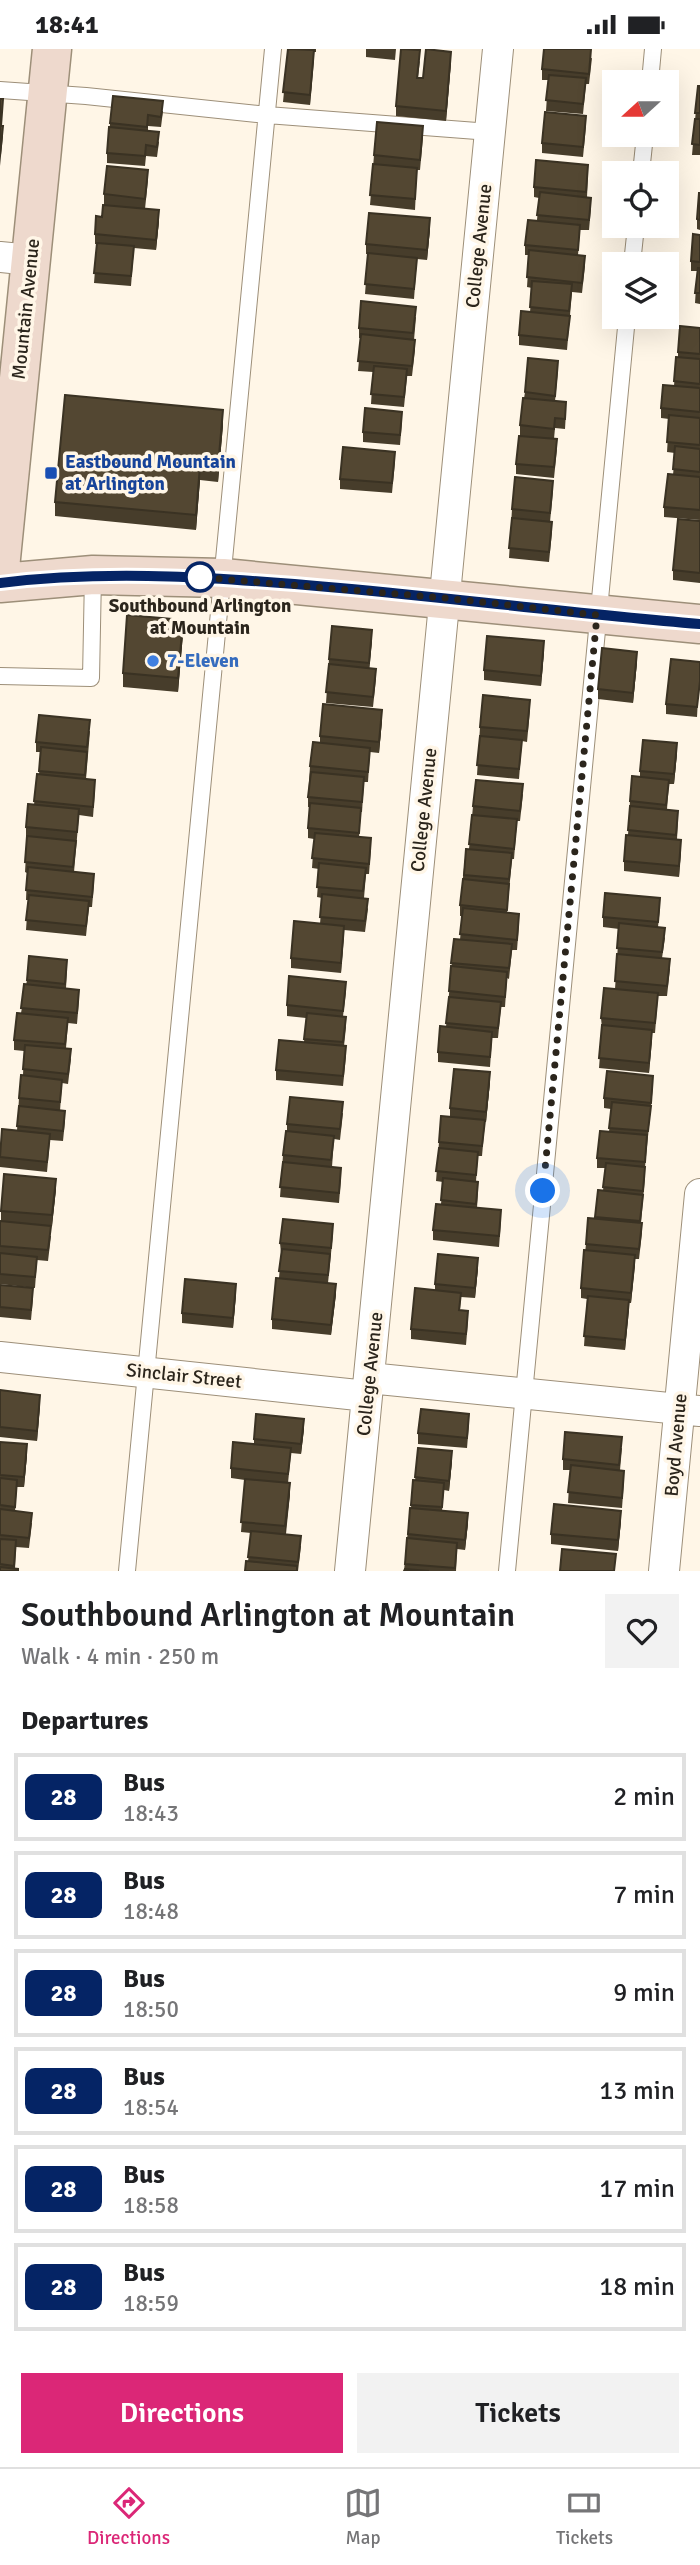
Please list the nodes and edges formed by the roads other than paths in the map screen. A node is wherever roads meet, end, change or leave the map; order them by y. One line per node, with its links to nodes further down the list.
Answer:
1 (52, 49): 7 (main road, Mountain Avenue)
2 (273, 49): 8 (lane)
3 (498, 49): 9 (street, College Avenue)
4 (653, 49): 5 (lane)
5 (651, 70)
6 (0, 90): 7 (lane)
7 (48, 93): 8 (lane); 10 (main road, Mountain Avenue)
8 (267, 115): 9 (lane); 15 (lane)
9 (490, 132): 17 (street, College Avenue)
10 (15, 259): 12 (main road, Mountain Avenue)
11 (626, 329): 18 (lane)
12 (7, 425): 13 (main road, Mountain Avenue)
13 (0, 568)
14 (93, 575): 15 (main road); 16 (main road); 20 (lane)
15 (223, 578): 17 (main road); 23 (lane)
16 (0, 583)
17 (445, 598): 18 (main road); 24 (street, College Avenue)
18 (597, 615): 19 (main road); 25 (lane)
19 (700, 624)
20 (0, 676)
21 (700, 1194): 26 (street, Boyd Avenue)
22 (0, 1357): 23 (street, Sinclair Street)
23 (146, 1372): 24 (street, Sinclair Street); 27 (lane)
24 (368, 1387): 25 (street, Sinclair Street); 28 (street, College Avenue)
25 (524, 1394): 26 (street, Sinclair Street); 29 (lane)
26 (690, 1411): 30 (street, Boyd Avenue)
27 (127, 1571)
28 (350, 1571)
29 (507, 1571)
30 (664, 1571)

